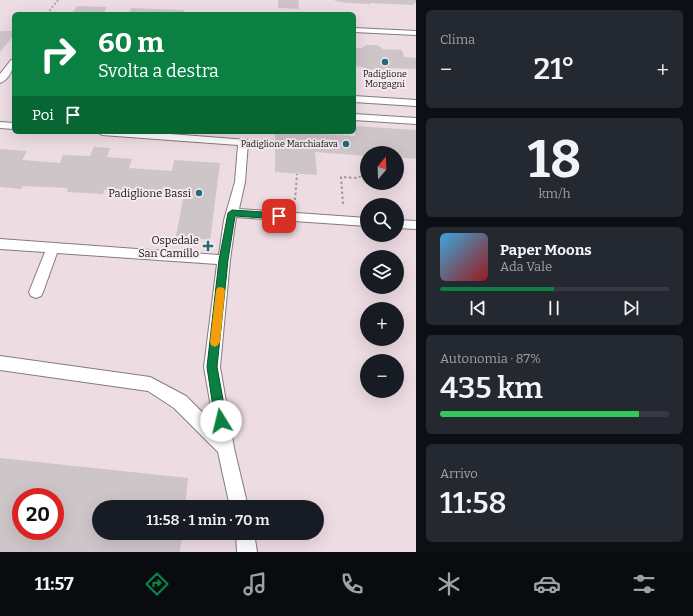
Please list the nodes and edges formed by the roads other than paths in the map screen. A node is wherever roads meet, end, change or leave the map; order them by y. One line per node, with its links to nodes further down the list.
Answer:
1 (356, 30): 2 (lane)
2 (416, 33)
3 (12, 64): 4 (lane)
4 (1, 78)
5 (356, 99): 6 (lane)
6 (416, 103)
7 (356, 117): 8 (lane)
8 (416, 121)
9 (0, 125): 10 (lane)
10 (12, 126)
11 (159, 134): 12 (lane)
12 (244, 137): 13 (lane)
13 (232, 213): 14 (lane); 19 (lane)
14 (360, 221)
15 (404, 224): 16 (lane)
16 (416, 225)
17 (0, 244): 18 (lane)
18 (53, 248): 19 (lane); 20 (lane)
19 (224, 260): 22 (lane)
20 (36, 292)
21 (0, 363): 22 (lane)
22 (226, 448): 23 (lane)
23 (237, 500)
24 (246, 540): 25 (lane)
25 (247, 552)

